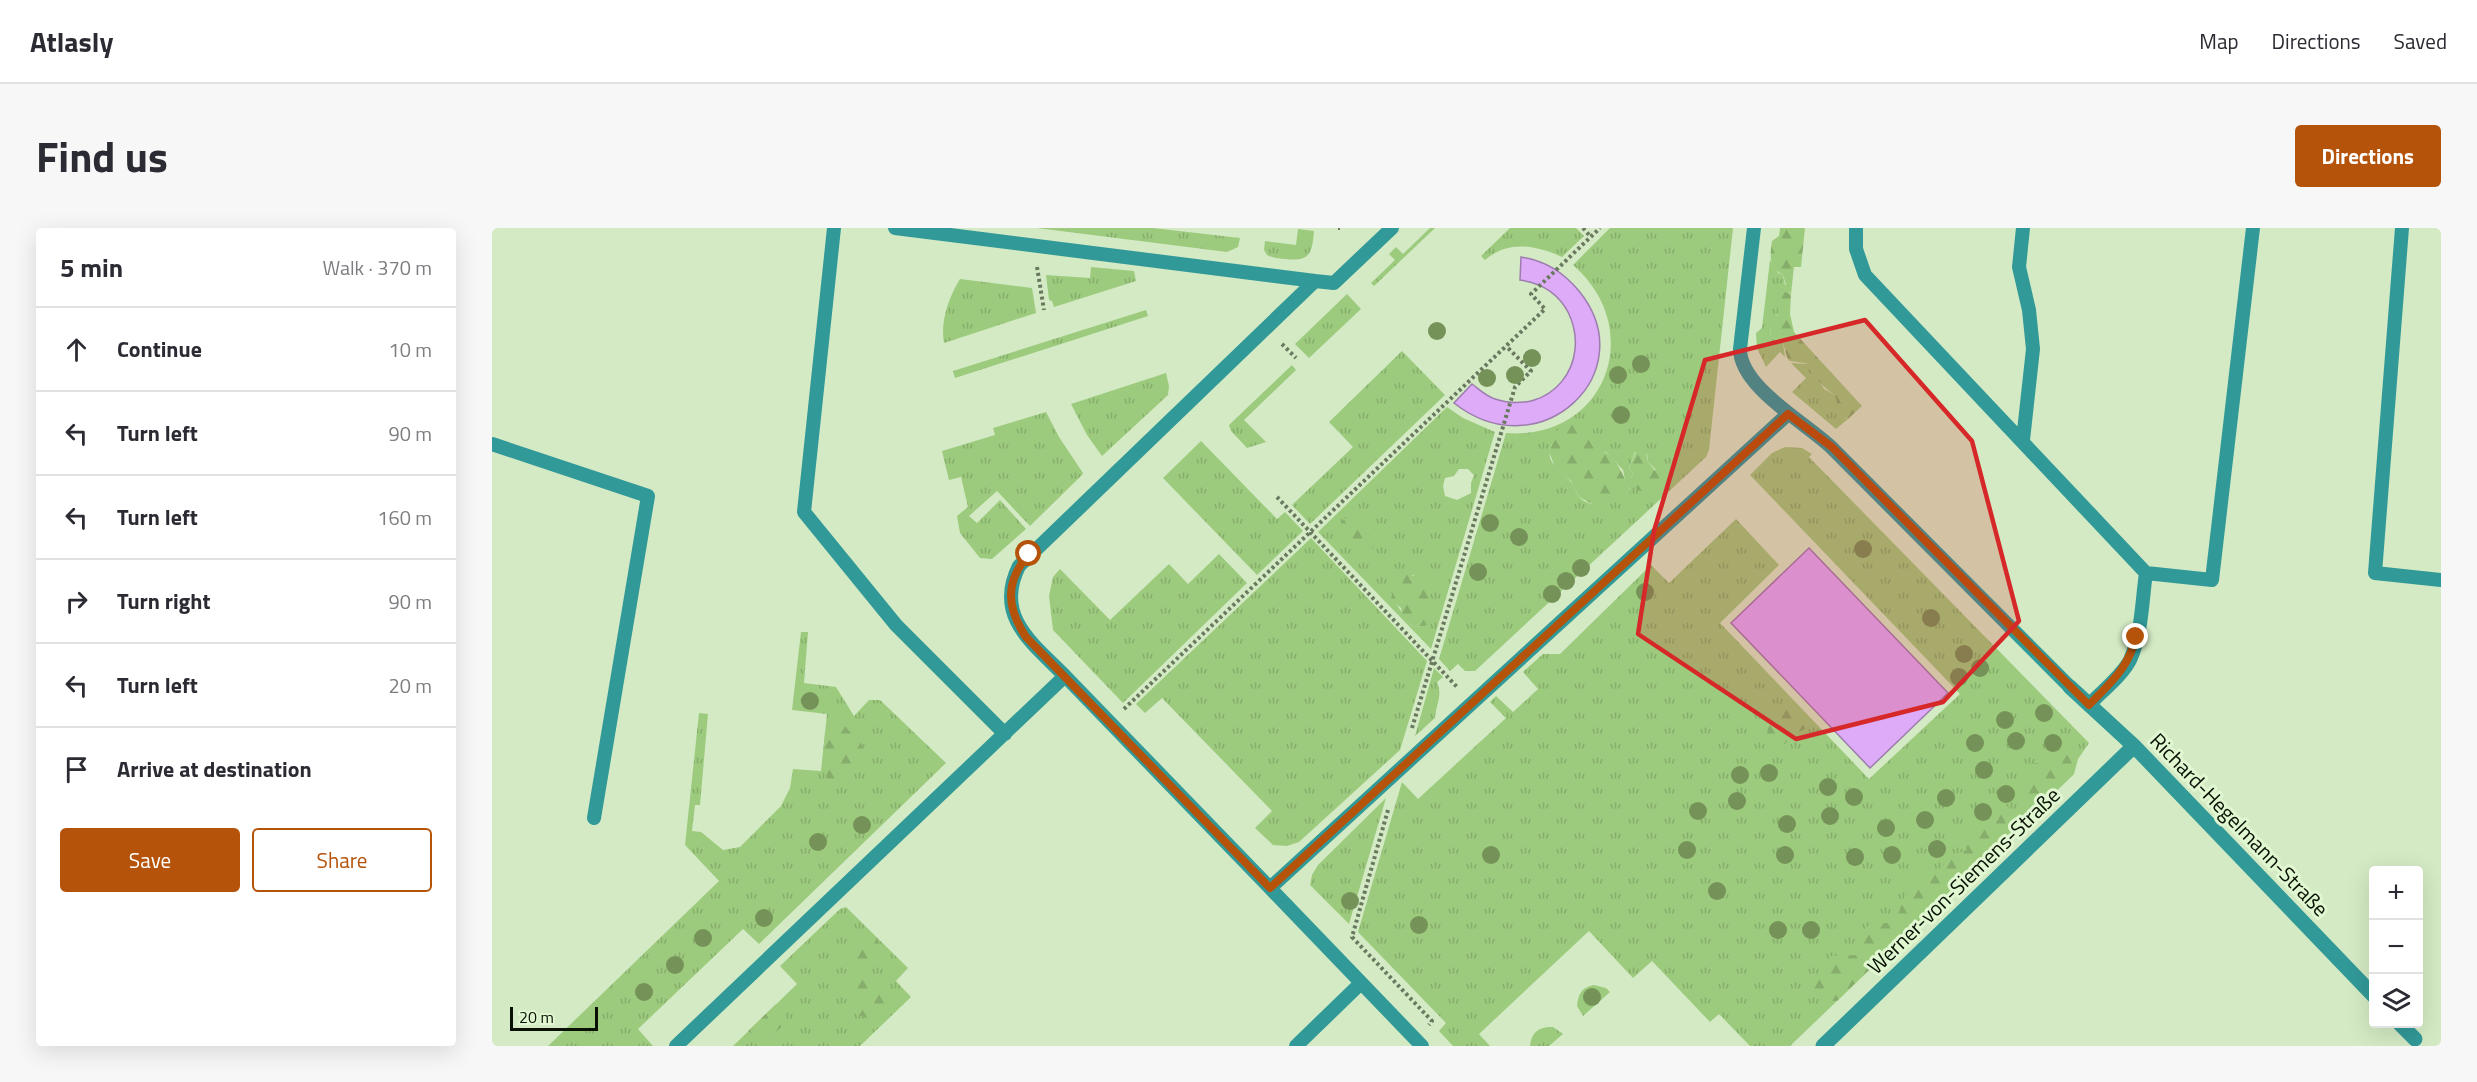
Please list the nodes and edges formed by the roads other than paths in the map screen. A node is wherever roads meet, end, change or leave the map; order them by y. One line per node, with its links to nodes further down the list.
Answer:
1 (834, 228): 18 (lane)
2 (895, 228): 9 (lane)
3 (1392, 228): 9 (lane)
4 (1754, 228): 10 (lane)
5 (1856, 228): 11 (lane)
6 (2023, 228): 11 (lane)
7 (2253, 228): 13 (lane)
8 (2402, 228): 14 (lane)
9 (1315, 281): 15 (lane)
10 (1788, 414): 16 (lane); 21 (lane)
11 (2023, 440): 13 (lane)
12 (492, 444): 20 (lane)
13 (2146, 573): 17 (lane)
14 (2441, 580)
15 (1065, 676): 18 (lane); 21 (lane)
16 (2070, 687): 17 (street, Richard-Hegelmann-Straße)
17 (2089, 705): 19 (street, Richard-Hegelmann-Straße)
18 (1005, 734): 26 (lane)
19 (2134, 746): 23 (street, Richard-Hegelmann-Straße); 29 (street, Werner-von-Siemens-Straße)
20 (594, 818)
21 (1270, 888): 22 (lane)
22 (1361, 983): 27 (lane); 28 (lane)
23 (2369, 992)
24 (2405, 1028): 25 (street)
25 (2418, 1042)
26 (676, 1046)
27 (1296, 1046)
28 (1422, 1046)
29 (1823, 1046)

